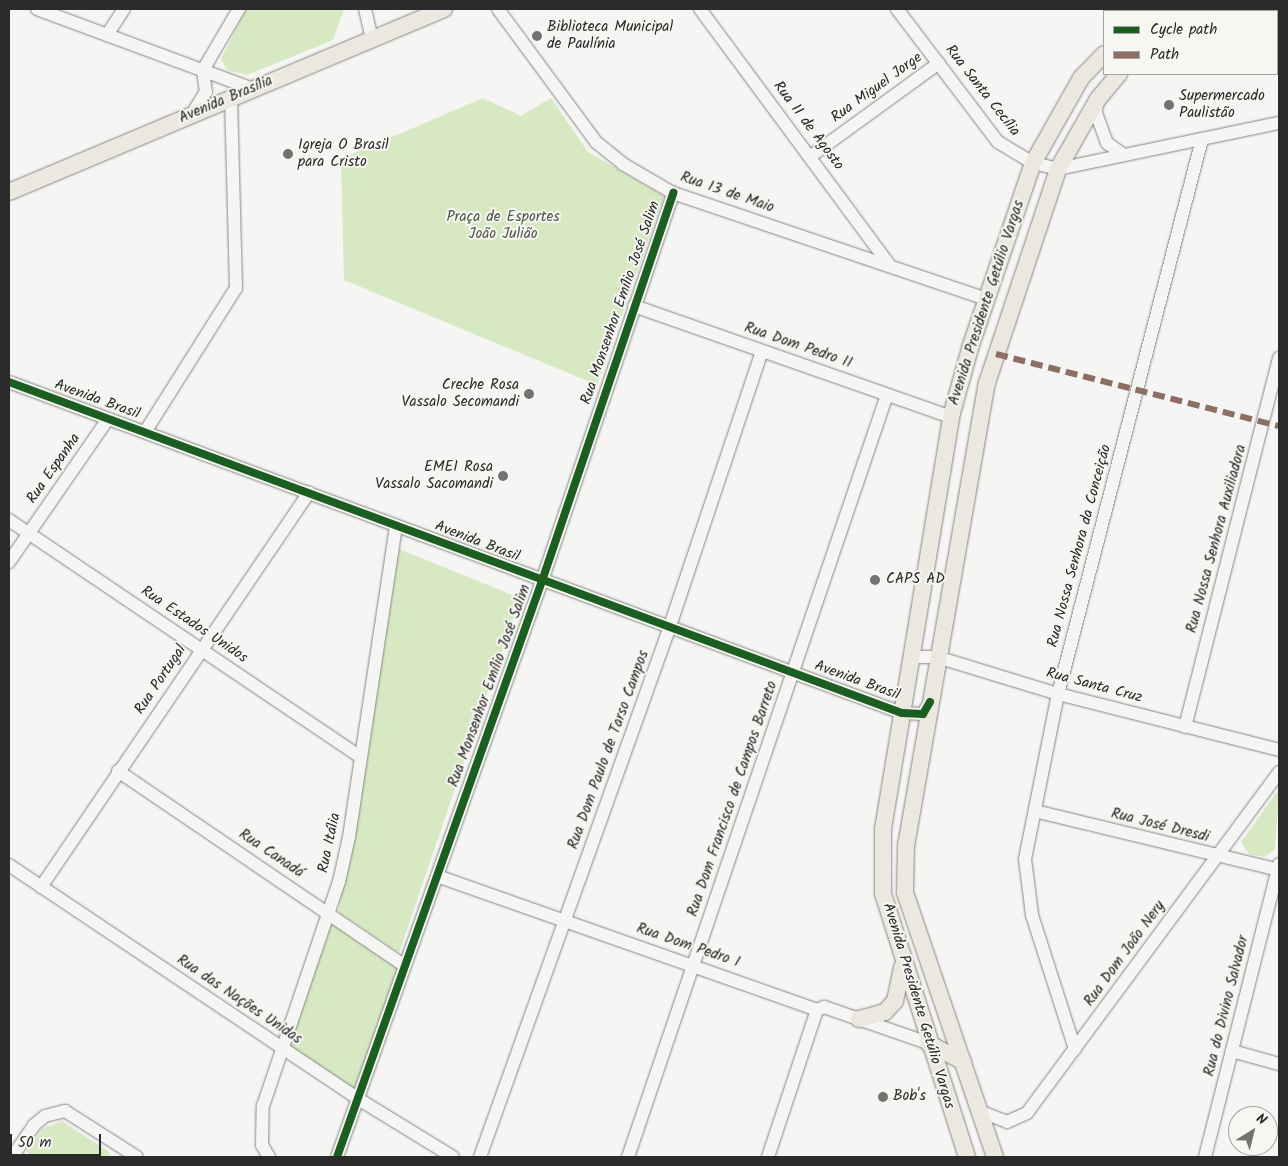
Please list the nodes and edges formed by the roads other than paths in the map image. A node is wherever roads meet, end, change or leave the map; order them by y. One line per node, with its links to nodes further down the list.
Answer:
1 (37, 9): 9 (street)
2 (124, 9): 9 (street)
3 (239, 9): 13 (street)
4 (366, 9): 10 (street)
5 (444, 9): 10 (main road, Avenida Brasília)
6 (498, 9): 26 (street, Rua 13 de Maio)
7 (700, 9): 22 (street, Rua 11 de Agosto)
8 (897, 9): 12 (street, Rua Santa Cecília)
9 (107, 35): 13 (street)
10 (372, 38): 15 (main road, Avenida Brasília)
11 (1103, 55): 23 (main road, Avenida Presidente Getúlio Vargas)
12 (939, 63): 22 (street, Rua Miguel Jorge); 23 (street, Rua Santa Cecília)
13 (203, 70): 15 (street); 18 (street)
14 (1118, 75): 17 (main road, Avenida Presidente Getúlio Vargas)
15 (252, 89): 16 (main road, Avenida Brasília)
16 (231, 97): 18 (main road, Avenida Brasília); 40 (street)
17 (1098, 99): 21 (street); 24 (main road, Avenida Presidente Getúlio Vargas)
18 (192, 114): 25 (main road, Avenida Brasília)
19 (1279, 123): 20 (street)
20 (1202, 139): 21 (street); 54 (street, Rua Nossa Senhora da Conceição)
21 (1124, 155): 24 (street)
22 (811, 156): 27 (street, Rua 11 de Agosto)
23 (1033, 163): 24 (street, Rua Santa Cecília); 28 (main road, Avenida Presidente Getúlio Vargas)
24 (1058, 170): 32 (main road, Avenida Presidente Getúlio Vargas)
25 (9, 192)
26 (673, 192): 27 (street, Rua 13 de Maio); 29 (street, Rua Monsenhor Emílio José Salim)
27 (889, 264): 28 (street, Rua 13 de Maio)
28 (986, 299): 30 (main road, Avenida Presidente Getúlio Vargas)
29 (634, 306): 31 (street, Rua Dom Pedro II); 48 (street, Rua Monsenhor Emílio José Salim)
30 (971, 345): 32 (main road); 34 (main road, Avenida Presidente Getúlio Vargas)
31 (762, 351): 37 (street, Rua Dom Pedro II); 49 (street, Rua Dom Paulo de Tarso Campos)
32 (995, 358): 35 (main road, Avenida Presidente Getúlio Vargas)
33 (1279, 358): 57 (street, Rua Nossa Senhora Auxiliadora)
34 (962, 374): 35 (main road); 38 (main road, Avenida Presidente Getúlio Vargas)
35 (990, 374): 45 (main road, Avenida Presidente Getúlio Vargas)
36 (9, 382): 39 (street, Avenida Brasil)
37 (887, 395): 38 (street, Rua Dom Pedro II); 53 (street, Rua Dom Francisco de Campos Barreto)
38 (951, 417): 44 (main road, Avenida Presidente Getúlio Vargas)
39 (108, 419): 40 (street, Avenida Brasil); 46 (street, Rua Espanha)
40 (145, 432): 41 (street, Avenida Brasil)
41 (309, 493): 43 (street, Avenida Brasil); 50 (street, Rua Portugal)
42 (9, 520): 46 (street, Rua Estados Unidos)
43 (396, 526): 48 (street, Avenida Brasil); 59 (street, Rua Itália)
44 (933, 526): 45 (main road); 51 (main road, Avenida Presidente Getúlio Vargas)
45 (960, 530): 52 (main road, Avenida Presidente Getúlio Vargas)
46 (29, 534): 47 (street, Rua Espanha); 50 (street, Rua Estados Unidos)
47 (9, 562)
48 (542, 582): 49 (street, Avenida Brasil); 68 (street, Rua Monsenhor Emílio José Salim)
49 (669, 629): 53 (street, Avenida Brasil); 71 (street, Rua Dom Paulo de Tarso Campos)
50 (201, 650): 59 (street, Rua Estados Unidos); 60 (street, Rua Portugal)
51 (911, 657): 52 (street, Rua Santa Cruz); 56 (main road, Avenida Presidente Getúlio Vargas)
52 (937, 657): 54 (street, Rua Santa Cruz); 55 (main road, Avenida Presidente Getúlio Vargas)
53 (795, 673): 56 (street, Avenida Brasil); 73 (street, Rua Dom Francisco de Campos Barreto)
54 (1058, 694): 57 (street, Rua Santa Cruz); 62 (street, Rua Nossa Senhora da Conceição)
55 (930, 702): 56 (street, Avenida Brasil); 64 (main road, Avenida Presidente Getúlio Vargas)
56 (902, 713): 63 (main road, Avenida Presidente Getúlio Vargas)
57 (1185, 727): 58 (street, Rua Santa Cruz)
58 (1276, 751)
59 (361, 757): 70 (street, Rua Itália)
60 (118, 771): 69 (street, Rua Portugal); 70 (street, Rua Canadá)
61 (1279, 772): 65 (street, Rua Dom João Nery)
62 (1035, 811): 65 (street, Rua José Dresdi); 79 (street, Rua Nossa Senhora da Conceição)
63 (883, 830): 64 (main road); 72 (main road, Avenida Presidente Getúlio Vargas)
64 (908, 836): 82 (main road, Avenida Presidente Getúlio Vargas)
65 (1216, 856): 67 (street, Rua José Dresdi); 79 (street, Rua Dom João Nery)
66 (9, 865): 69 (street, Rua das Nações Unidas)
67 (1278, 867): 80 (street, Rua do Divino Salvador)
68 (436, 876): 71 (street, Rua Dom Pedro I); 74 (street, Rua Monsenhor Emílio José Salim)
69 (41, 887): 78 (street, Rua das Nações Unidas)
70 (328, 912): 74 (street, Rua Canadá); 78 (street, Rua Itália)
71 (565, 921): 73 (street, Rua Dom Pedro I); 92 (street, Rua Dom Paulo de Tarso Campos)
72 (902, 962): 76 (main road); 77 (main road, Avenida Presidente Getúlio Vargas)
73 (693, 964): 75 (street, Rua Dom Pedro I); 93 (street, Rua Dom Francisco de Campos Barreto)
74 (405, 966): 84 (street, Rua Monsenhor Emílio José Salim)
75 (817, 1010): 76 (street, Rua Dom Pedro I); 94 (street)
76 (859, 1019): 77 (street, Rua Dom Pedro I)
77 (928, 1043): 82 (main road); 83 (main road, Avenida Presidente Getúlio Vargas)
78 (283, 1049): 84 (street, Rua das Nações Unidas); 89 (street, Rua Itália)
79 (1075, 1049): 85 (street, Rua Dom João Nery)
80 (1232, 1052): 81 (street); 98 (street, Rua do Divino Salvador)
81 (1279, 1064)
82 (964, 1066): 83 (main road); 85 (main road, Avenida Presidente Getúlio Vargas)
83 (938, 1073): 86 (main road, Avenida Presidente Getúlio Vargas)
84 (360, 1100): 90 (street, Rua Monsenhor Emílio José Salim); 91 (street, Rua das Nações Unidas)
85 (979, 1111): 97 (main road, Avenida Presidente Getúlio Vargas)
86 (957, 1129): 95 (main road); 96 (main road, Avenida Presidente Getúlio Vargas)
87 (12, 1157): 88 (street)
88 (137, 1157)
89 (268, 1157)
90 (337, 1157)
91 (453, 1157)
92 (480, 1157)
93 (628, 1157)
94 (768, 1157)
95 (954, 1157)
96 (967, 1157)
97 (995, 1157)
98 (1206, 1157)

